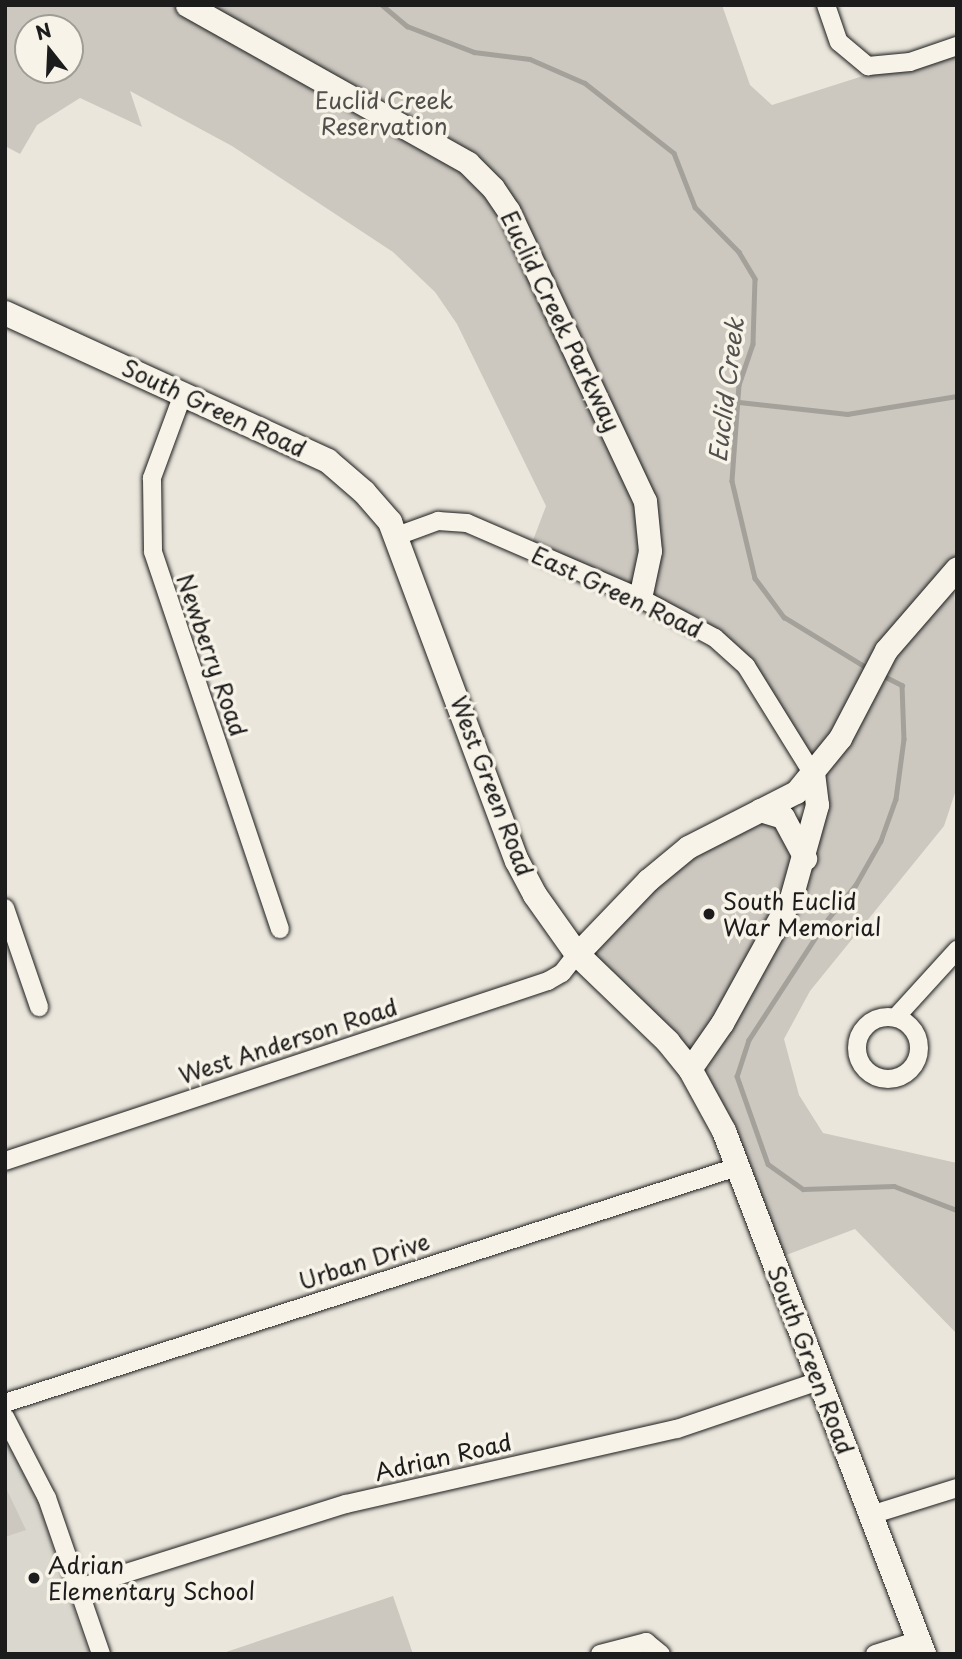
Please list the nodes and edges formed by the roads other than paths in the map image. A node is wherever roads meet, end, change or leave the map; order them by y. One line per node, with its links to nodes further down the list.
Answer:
1 (187, 5): 8 (street, Euclid Creek Parkway)
2 (826, 5): 3 (street)
3 (957, 46)
4 (5, 313): 5 (main road, South Green Road)
5 (183, 394): 6 (main road, South Green Road); 13 (street, Newberry Road)
6 (397, 536): 8 (street, East Green Road); 15 (main road, West Green Road)
7 (957, 568): 9 (street)
8 (640, 598): 9 (street, East Green Road)
9 (813, 774): 10 (street); 11 (street, East Green Road)
10 (761, 810): 11 (street); 15 (street)
11 (806, 858): 18 (street, East Green Road)
12 (5, 908): 16 (street)
13 (280, 929)
14 (957, 950): 17 (street)
15 (577, 954): 18 (main road, West Green Road); 19 (street, West Anderson Road)
16 (39, 1007)
17 (896, 1017)
18 (690, 1069): 20 (main road, South Green Road)
19 (5, 1161)
20 (737, 1167): 21 (main road, South Green Road); 22 (street, Urban Drive)
21 (819, 1381): 25 (main road, South Green Road); 26 (street, Adrian Road)
22 (5, 1403)
23 (5, 1418): 26 (street)
24 (957, 1488): 25 (street)
25 (871, 1515): 27 (main road, South Green Road)
26 (79, 1588): 28 (street)
27 (921, 1647): 31 (street)
28 (101, 1654)
29 (600, 1654): 30 (street)
30 (661, 1654)
31 (875, 1654)

